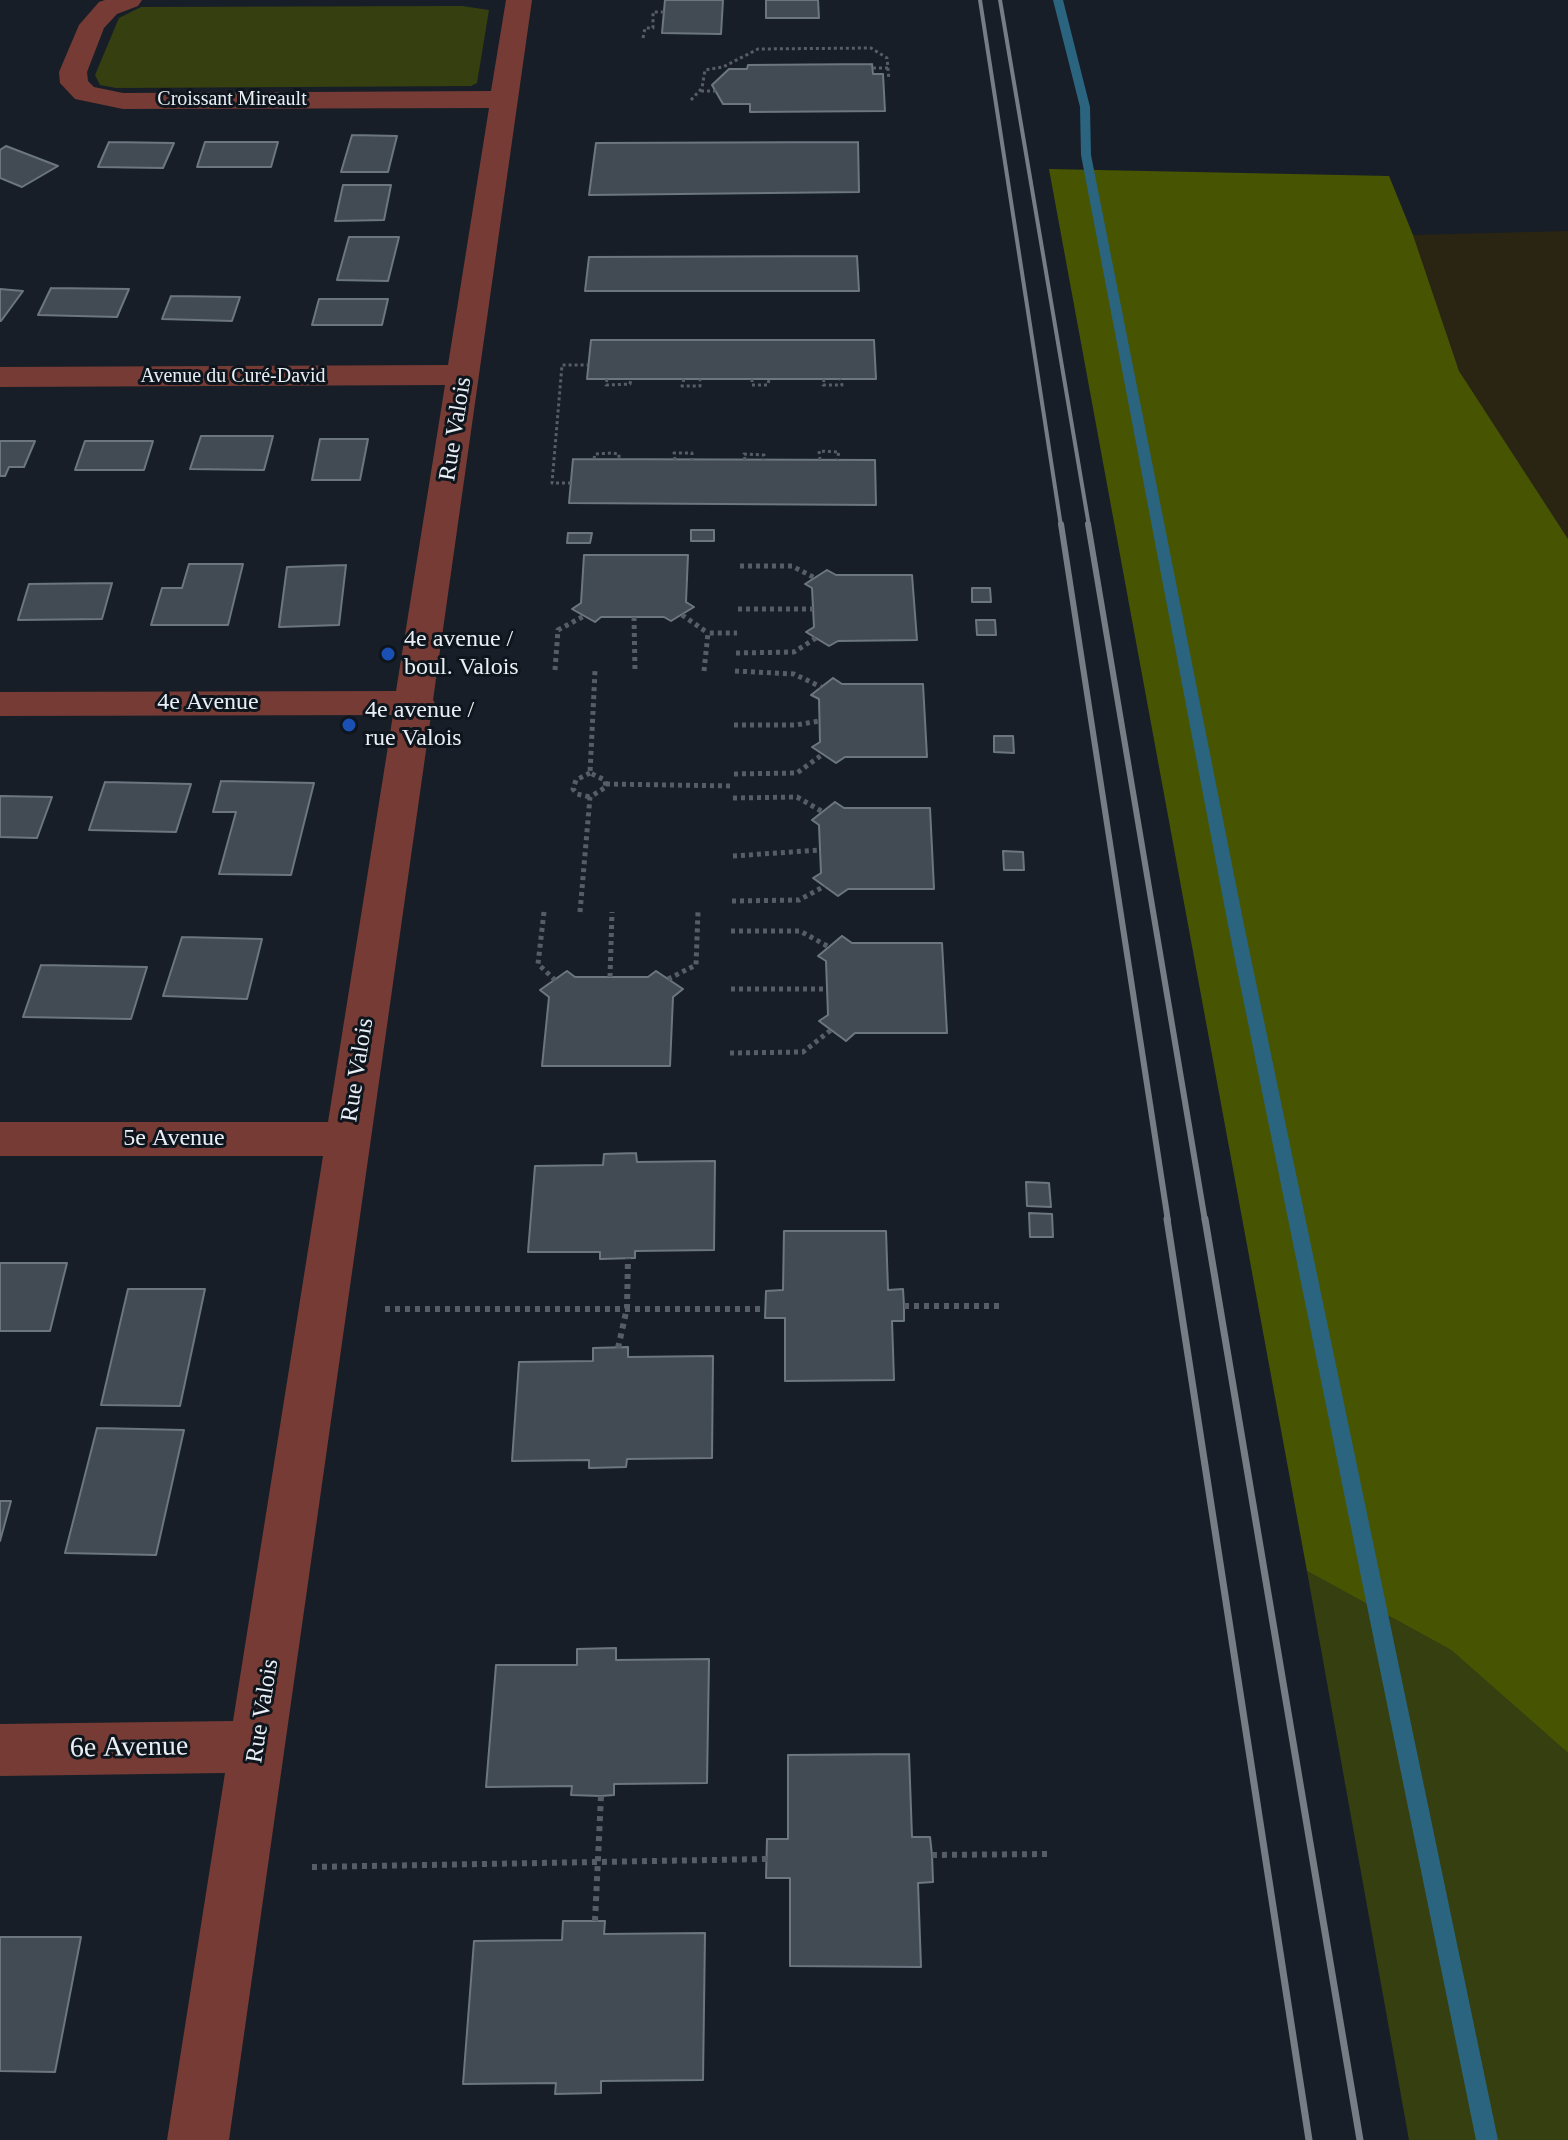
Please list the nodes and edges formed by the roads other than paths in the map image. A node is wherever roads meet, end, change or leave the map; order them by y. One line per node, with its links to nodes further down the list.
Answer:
1 (129, 0): 3 (street, Croissant Mireault)
2 (519, 0): 3 (street, Rue Valois)
3 (504, 99): 4 (street, Rue Valois)
4 (465, 375): 5 (street, Avenue du Curé-David); 6 (street, Rue Valois)
5 (0, 377)
6 (416, 703): 7 (street, 4e Avenue); 9 (street, Rue Valois)
7 (0, 704)
8 (0, 1139): 9 (street, 5e Avenue)
9 (347, 1139): 10 (street, Rue Valois)
10 (258, 1747): 11 (street, 6e Avenue); 12 (street, Rue Valois)
11 (0, 1750)
12 (198, 2140)

